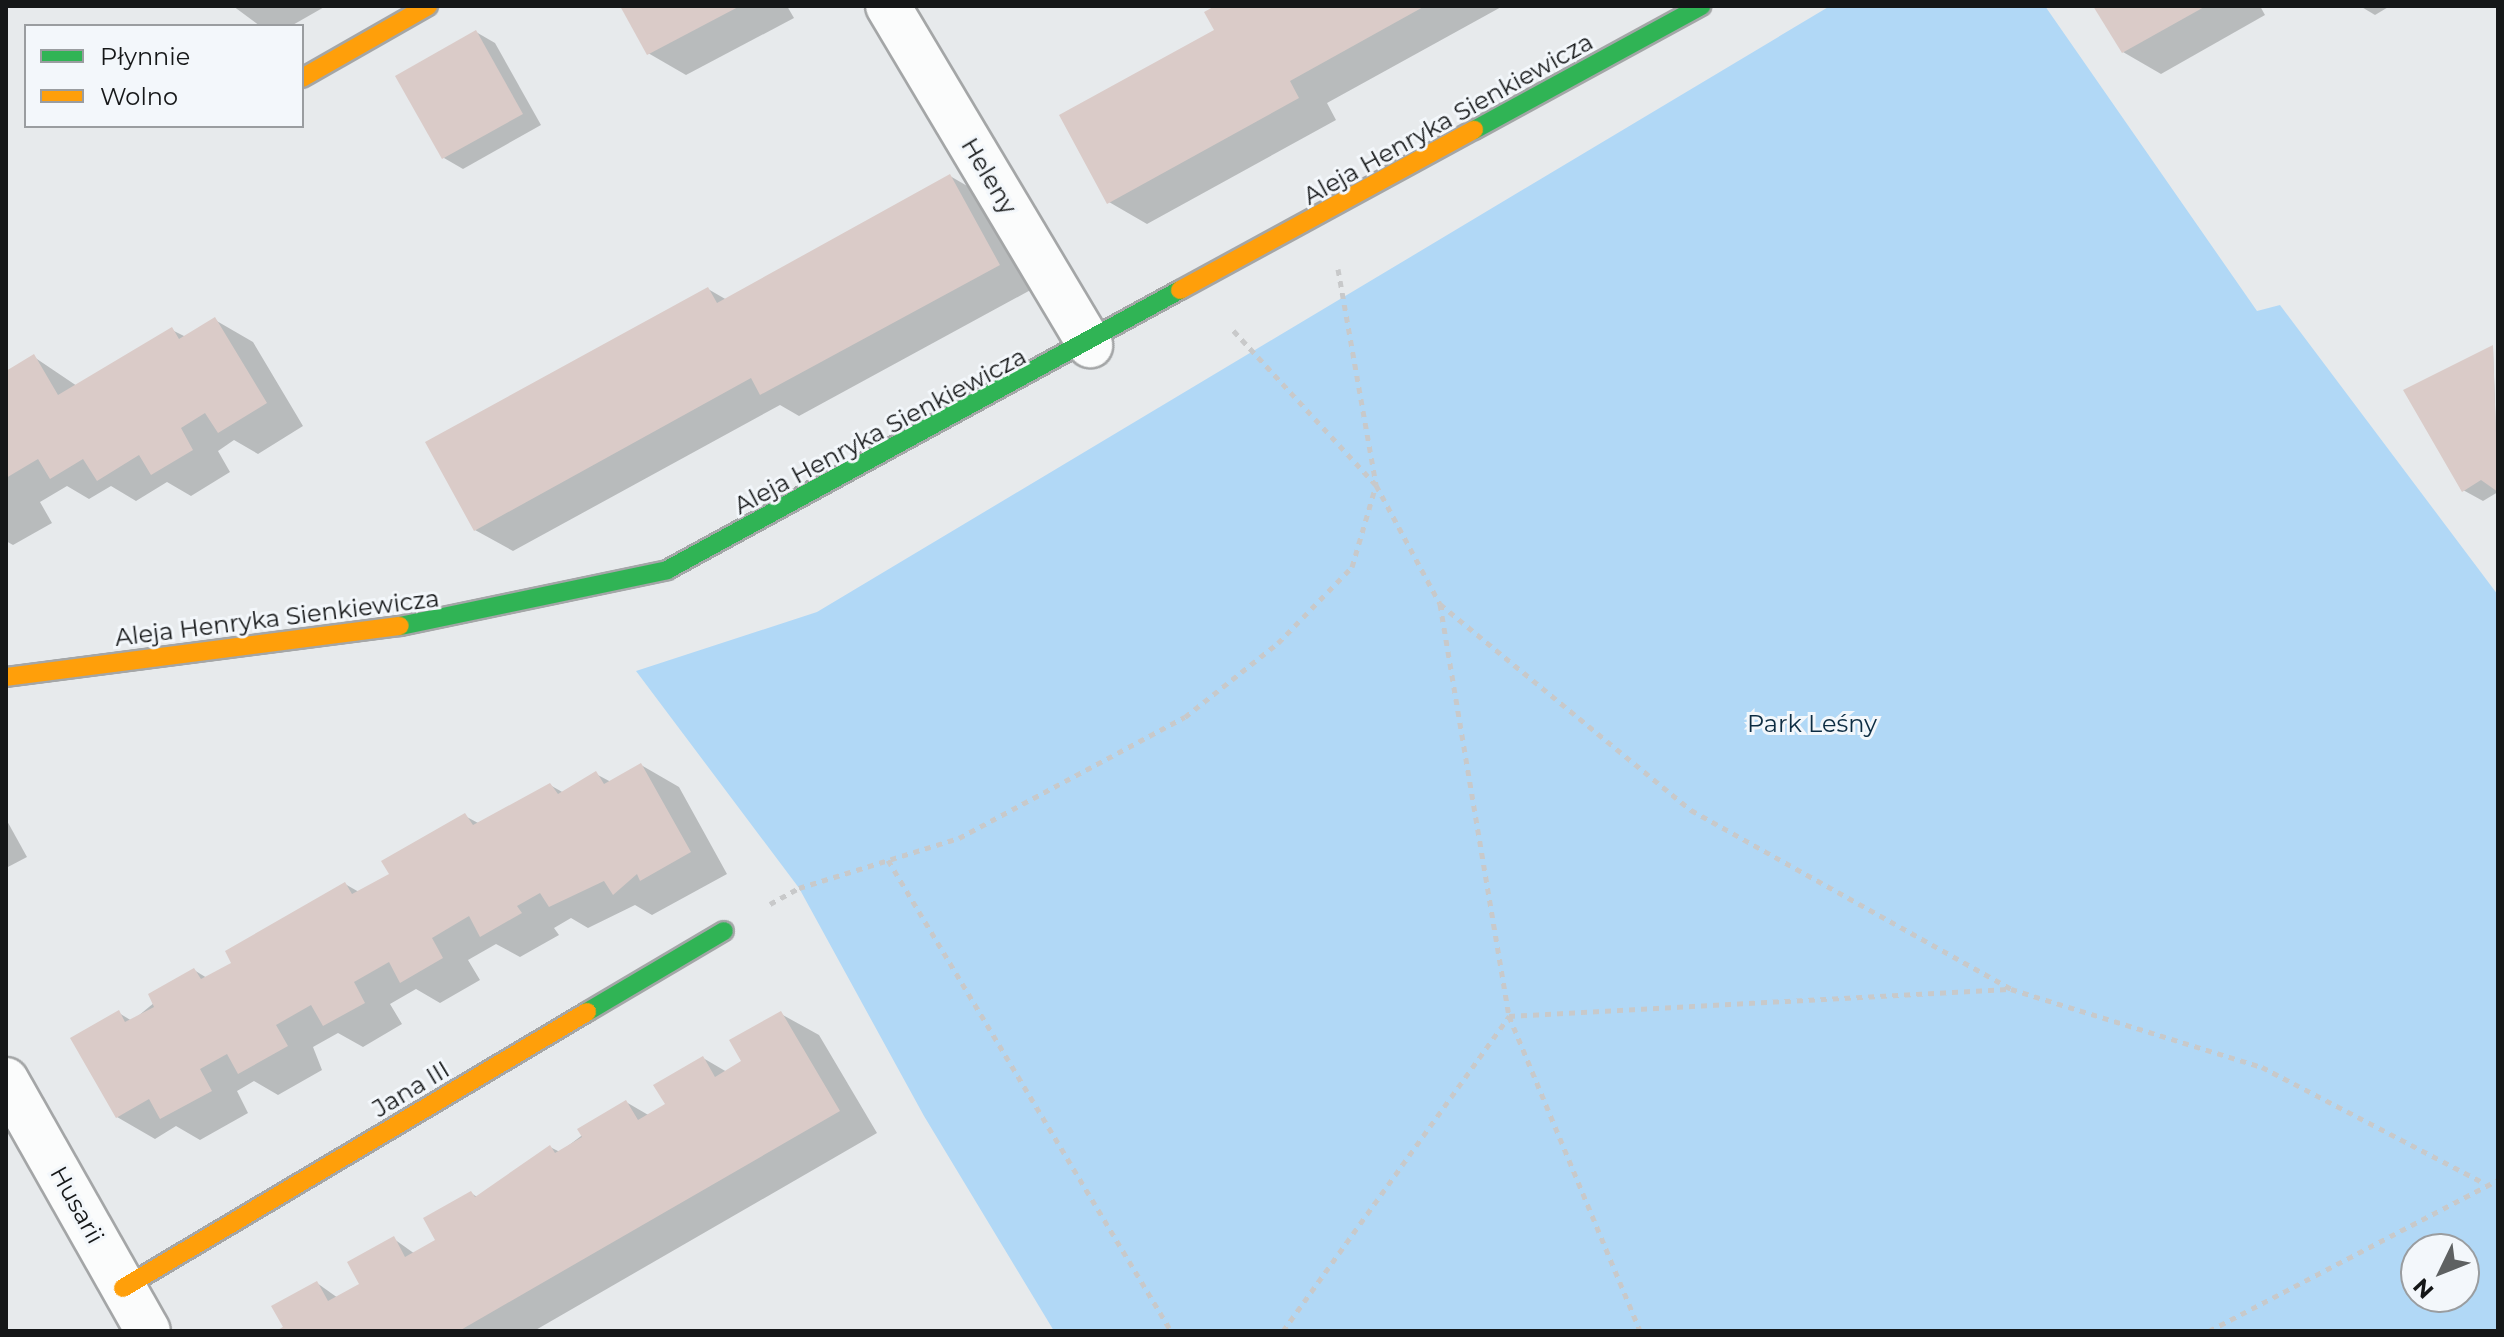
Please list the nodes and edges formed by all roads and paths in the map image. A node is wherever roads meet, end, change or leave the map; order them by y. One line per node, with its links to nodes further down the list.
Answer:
1 (428, 6): 4 (street)
2 (888, 6): 7 (street, Heleny)
3 (1701, 6): 5 (street, Aleja Henryka Sienkiewicza)
4 (304, 77)
5 (1328, 213): 6 (street, Aleja Henryka Sienkiewicza); 8 (path)
6 (1193, 288): 7 (street, Aleja Henryka Sienkiewicza); 8 (path)
7 (1090, 345): 10 (street, Aleja Henryka Sienkiewicza)
8 (1376, 485): 9 (path); 11 (path)
9 (1440, 604): 13 (path); 14 (path)
10 (6, 677)
11 (888, 860): 12 (path); 20 (path)
12 (724, 931): 18 (street, Jana III)
13 (2011, 989): 14 (path); 17 (path)
14 (1509, 1016): 21 (path); 22 (path)
15 (6, 1080): 18 (street, Husarii)
16 (2498, 1180): 17 (path)
17 (2484, 1183): 23 (path)
18 (123, 1288): 19 (street, Husarii)
19 (148, 1331)
20 (1171, 1331)
21 (1283, 1331)
22 (1640, 1331)
23 (2209, 1331)

